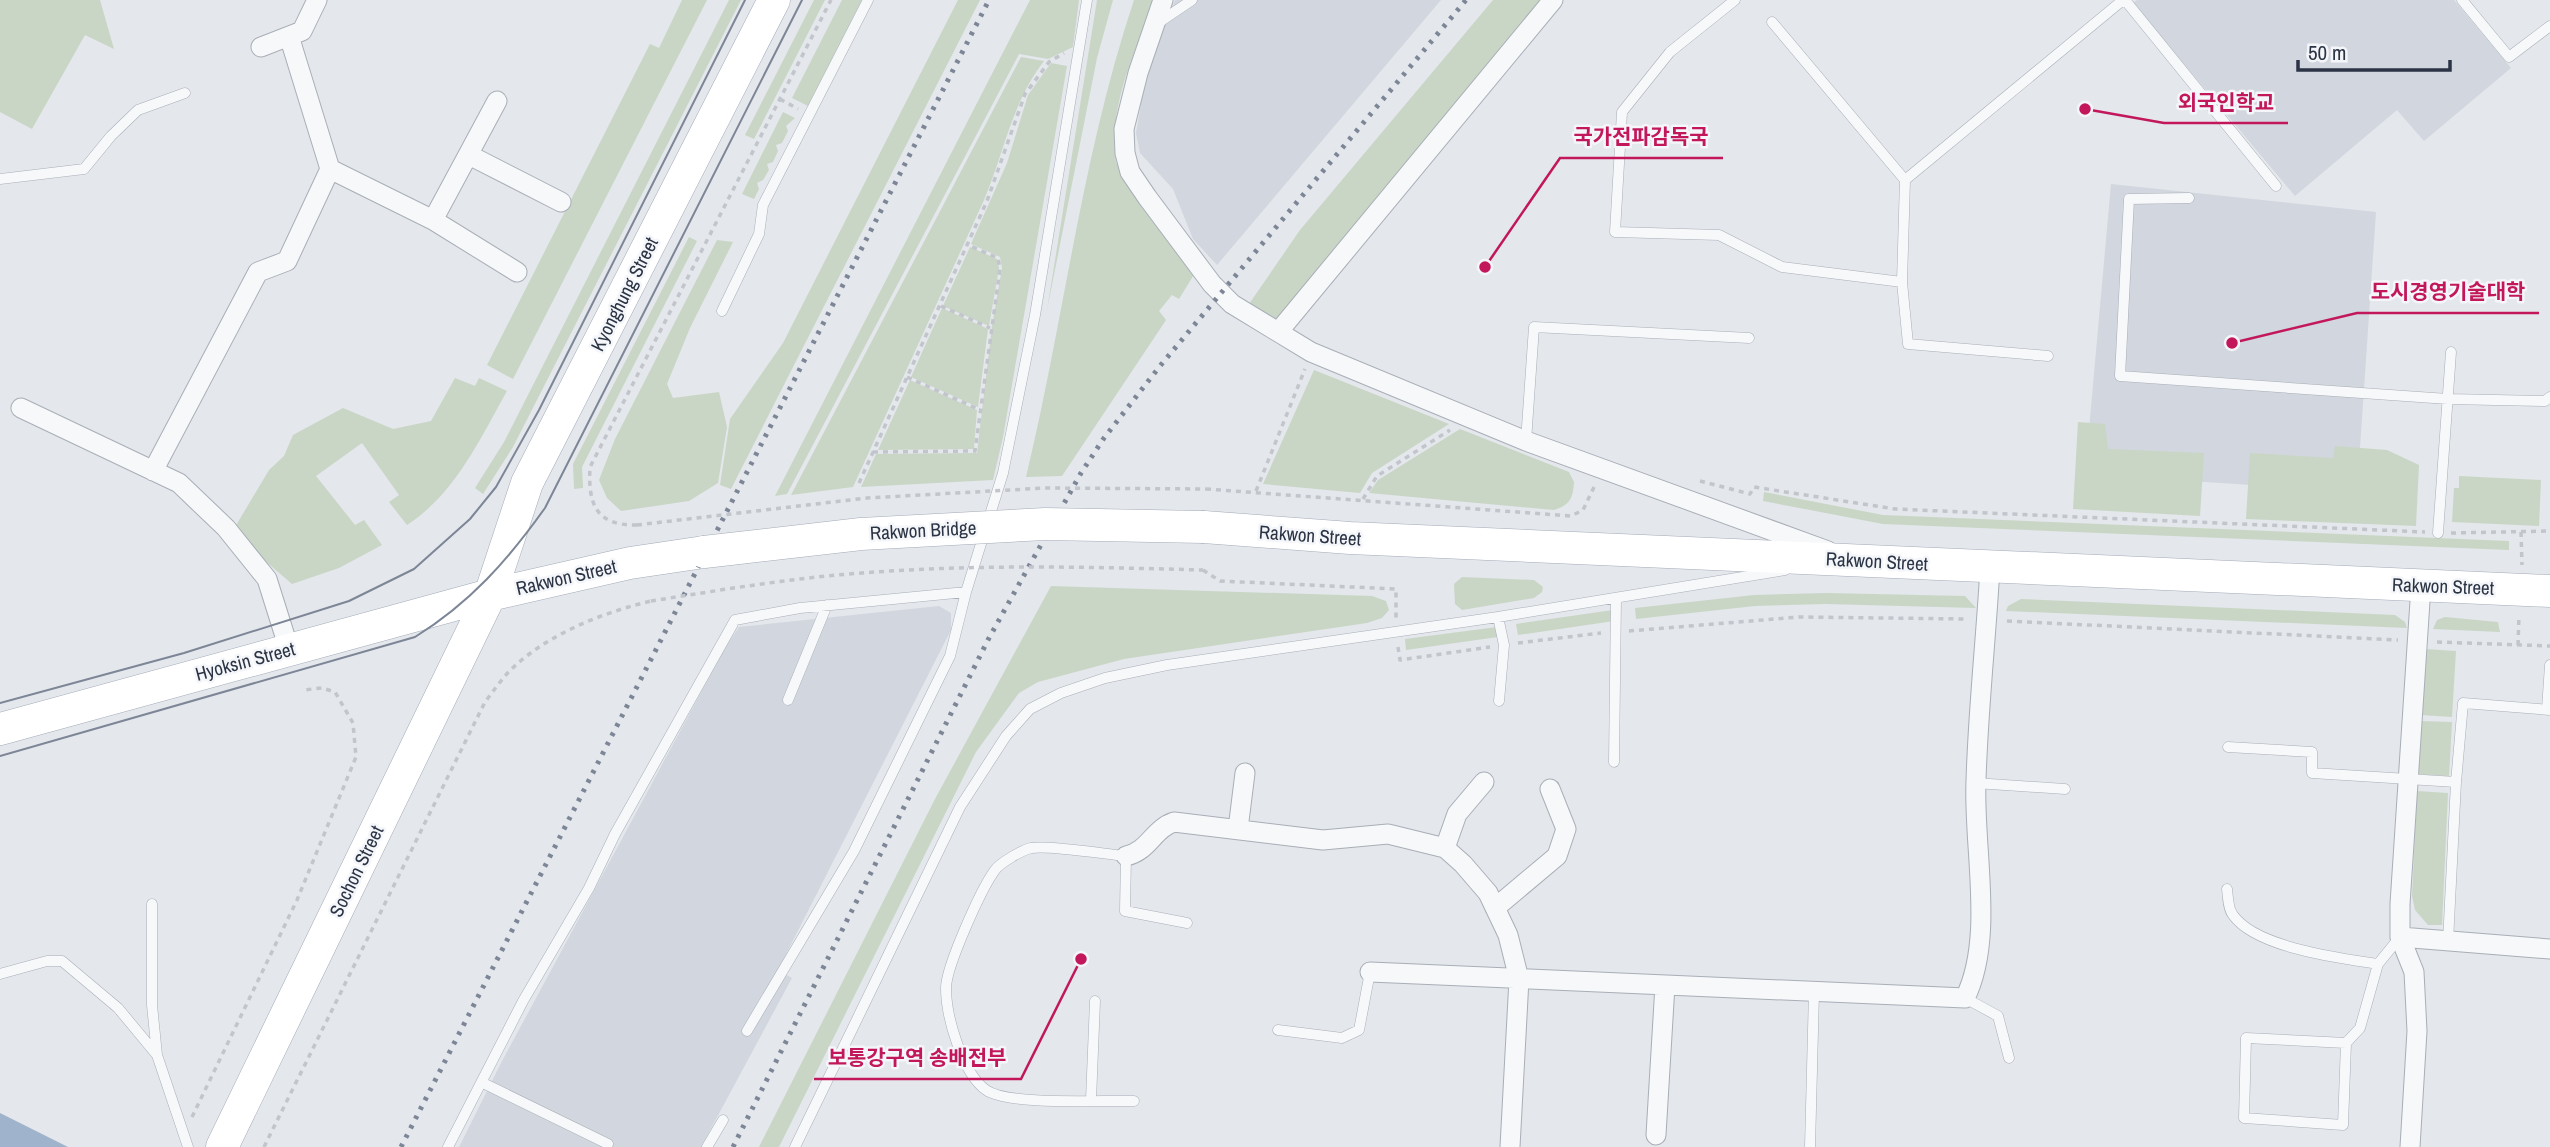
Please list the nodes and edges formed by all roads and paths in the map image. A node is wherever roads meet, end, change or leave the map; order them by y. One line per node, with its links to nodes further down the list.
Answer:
1 (317, 0): 15 (street)
2 (774, 0): 62 (main road, Kyonghung Street)
3 (831, 0): 50 (path, bridge)
4 (868, 0): 32 (lane)
5 (1087, 0): 17 (lane)
6 (1163, 0): 13 (street)
7 (1192, 0): 13 (lane)
8 (1553, 0): 34 (street)
9 (1734, 0): 30 (lane)
10 (2124, 0): 23 (lane); 24 (lane)
11 (2462, 0): 14 (lane)
12 (1772, 22): 23 (lane)
13 (1157, 23): 34 (street)
14 (2550, 26)
15 (289, 36): 16 (street); 21 (street)
16 (261, 47)
17 (1080, 48): 28 (path); 61 (lane)
18 (185, 93): 22 (lane)
19 (497, 101): 20 (street)
20 (469, 156): 26 (street); 27 (street)
21 (330, 169): 27 (street); 47 (street)
22 (0, 180)
23 (1905, 180): 30 (lane)
24 (2276, 186)
25 (2189, 198): 41 (lane)
26 (561, 202)
27 (433, 220): 29 (street)
28 (968, 244): 31 (path); 33 (path)
29 (517, 272)
30 (1902, 282): 38 (lane)
31 (940, 306): 33 (path); 39 (path)
32 (723, 311)
33 (990, 328): 43 (path)
34 (1279, 331): 36 (street)
35 (1749, 338): 45 (lane)
36 (1311, 352): 44 (street); 50 (path)
37 (2451, 352): 41 (lane)
38 (2048, 356)
39 (907, 377): 43 (path); 46 (path)
40 (2550, 397): 41 (lane)
41 (2448, 399): 55 (lane)
42 (21, 408): 47 (street)
43 (978, 409): 46 (path)
44 (1463, 415): 45 (street); 51 (path)
45 (1526, 441): 56 (street)
46 (873, 452): 49 (path)
47 (153, 471): 72 (street)
48 (1698, 481): 55 (path)
49 (859, 483)
50 (1256, 491): 51 (path)
51 (1363, 499): 52 (path)
52 (1571, 516)
53 (1204, 527): 56 (main road, Rakwon Street); 57 (main road, Rakwon Bridge, bridge)
54 (2550, 531): 55 (path)
55 (2438, 533)
56 (1852, 560): 58 (main road, Rakwon Street); 63 (lane)
57 (643, 561): 62 (main road, Rakwon Street)
58 (1990, 568): 59 (main road, Rakwon Street); 66 (street)
59 (2421, 586): 60 (main road, Rakwon Street); 69 (street)
60 (2550, 591)
61 (966, 592): 64 (lane); 107 (lane)
62 (490, 594): 72 (main road, Hyoksin Street); 119 (main road, Sochon Street)
63 (1616, 598): 65 (lane); 68 (lane)
64 (827, 606): 75 (lane); 111 (lane)
65 (1498, 617): 67 (lane); 70 (lane)
66 (1987, 620): 68 (path); 69 (path); 85 (street)
67 (1396, 631): 70 (path); 120 (path, bridge); 123 (lane)
68 (1618, 632): 70 (path); 80 (lane)
69 (2418, 641): 71 (path); 82 (street)
70 (1504, 645): 76 (lane)
71 (2550, 646)
72 (289, 649): 78 (main road, Hyoksin Street)
73 (2550, 665): 77 (lane)
74 (303, 690): 115 (path)
75 (788, 700)
76 (1499, 701)
77 (2548, 710): 84 (lane)
78 (0, 729)
79 (2228, 747): 82 (lane)
80 (1614, 762)
81 (1245, 773): 88 (street)
82 (2410, 781): 84 (lane); 95 (street)
83 (1484, 782): 89 (street)
84 (2456, 782): 96 (lane)
85 (1975, 783): 87 (lane); 104 (street)
86 (1550, 789): 93 (street)
87 (2065, 789)
88 (1238, 829): 89 (street); 90 (street)
89 (1444, 848): 93 (street)
90 (1126, 856): 94 (lane); 112 (lane)
91 (2227, 889): 98 (lane)
92 (152, 904): 109 (lane)
93 (1495, 908): 101 (street)
94 (1186, 923)
95 (2400, 937): 96 (street); 98 (lane); 126 (street)
96 (2448, 942): 97 (street)
97 (2550, 949)
98 (2378, 964): 108 (lane)
99 (1370, 972): 101 (street); 106 (lane)
100 (0, 974): 109 (lane)
101 (1519, 979): 102 (street); 124 (street)
102 (1665, 985): 103 (street); 116 (street)
103 (1814, 992): 104 (street); 125 (lane)
104 (1965, 998): 110 (lane)
105 (1096, 1001): 112 (lane)
106 (1278, 1030)
107 (747, 1031)
108 (2346, 1043): 108 (lane)
109 (157, 1055): 115 (lane)
110 (2009, 1058)
111 (483, 1083): 117 (lane); 121 (lane)
112 (1091, 1100): 113 (lane)
113 (1134, 1101)
114 (723, 1120): 122 (lane)
115 (184, 1134): 118 (lane)
116 (1656, 1135)
117 (609, 1146)
118 (188, 1147)
119 (222, 1147)
120 (264, 1147)
121 (448, 1147)
122 (706, 1147)
123 (795, 1147)
124 (1510, 1147)
125 (1810, 1147)
126 (2410, 1147)

